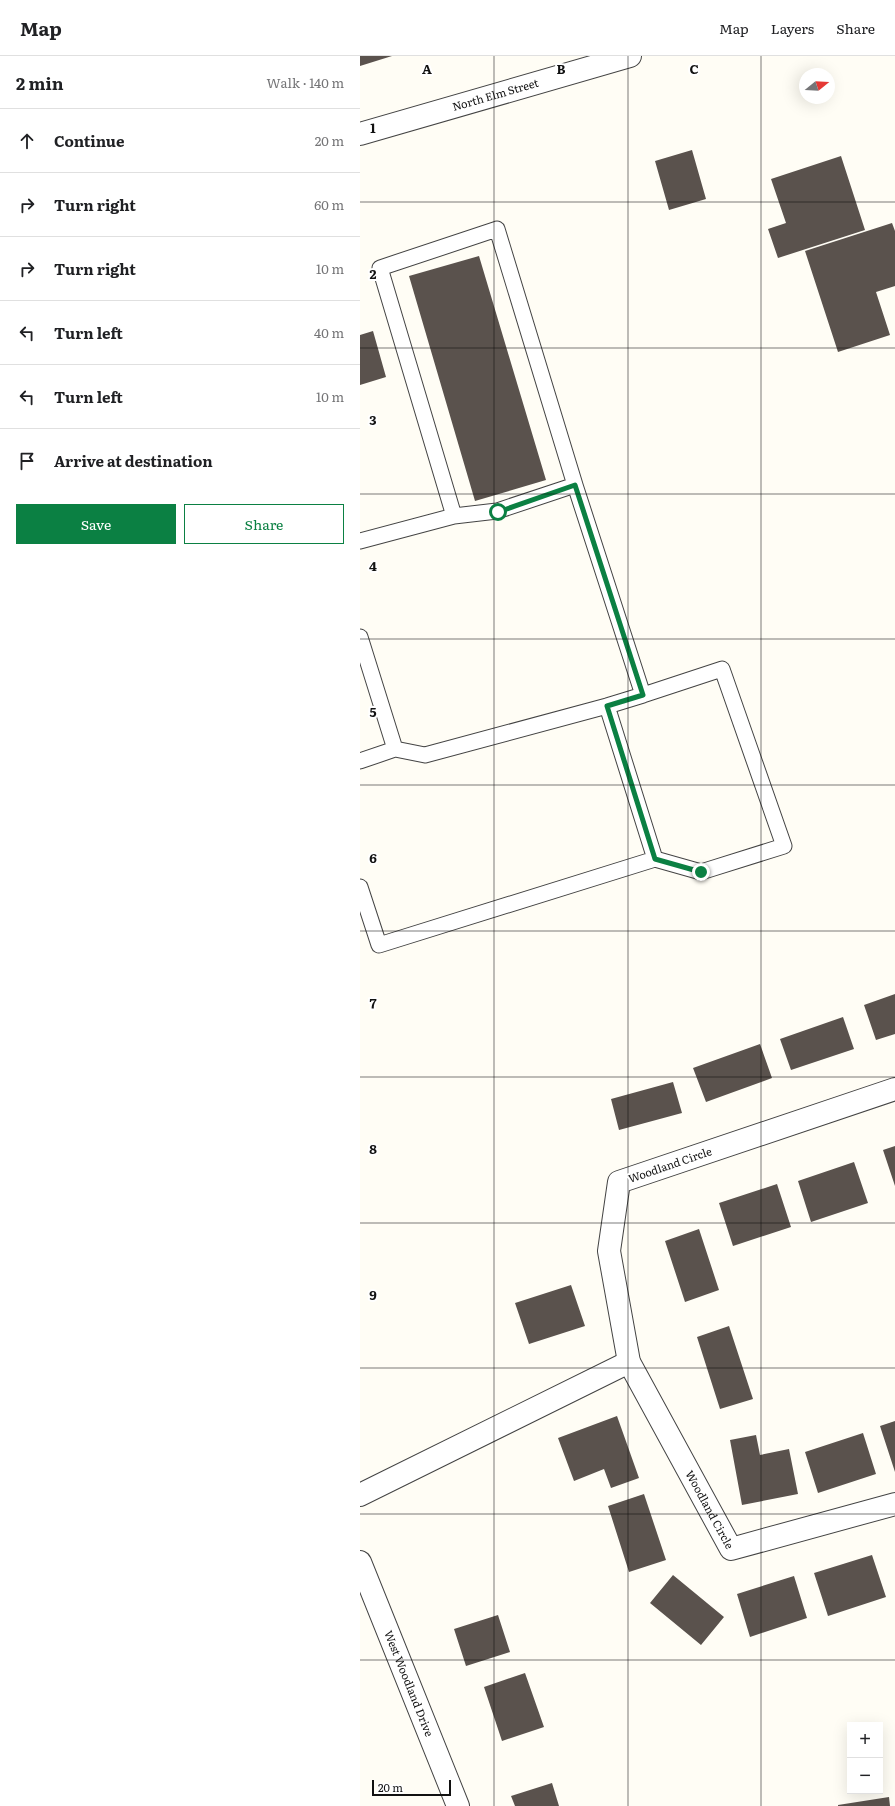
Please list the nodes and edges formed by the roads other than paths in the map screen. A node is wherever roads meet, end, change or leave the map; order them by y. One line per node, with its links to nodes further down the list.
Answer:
1 (630, 56): 2 (street, North Elm Street)
2 (360, 134)
3 (575, 485): 4 (lane); 4 (lane); 7 (lane)
4 (454, 516): 5 (lane)
5 (360, 540)
6 (360, 637): 9 (lane)
7 (643, 695): 8 (lane); 11 (lane)
8 (607, 706): 9 (lane); 11 (lane)
9 (395, 749): 10 (lane)
10 (360, 761)
11 (655, 859): 12 (lane)
12 (360, 888)
13 (895, 1089): 14 (street, Woodland Circle)
14 (629, 1362): 15 (street); 16 (street, Woodland Circle)
15 (360, 1495)
16 (895, 1504)
17 (360, 1562): 18 (street, West Woodland Drive)
18 (458, 1806)

